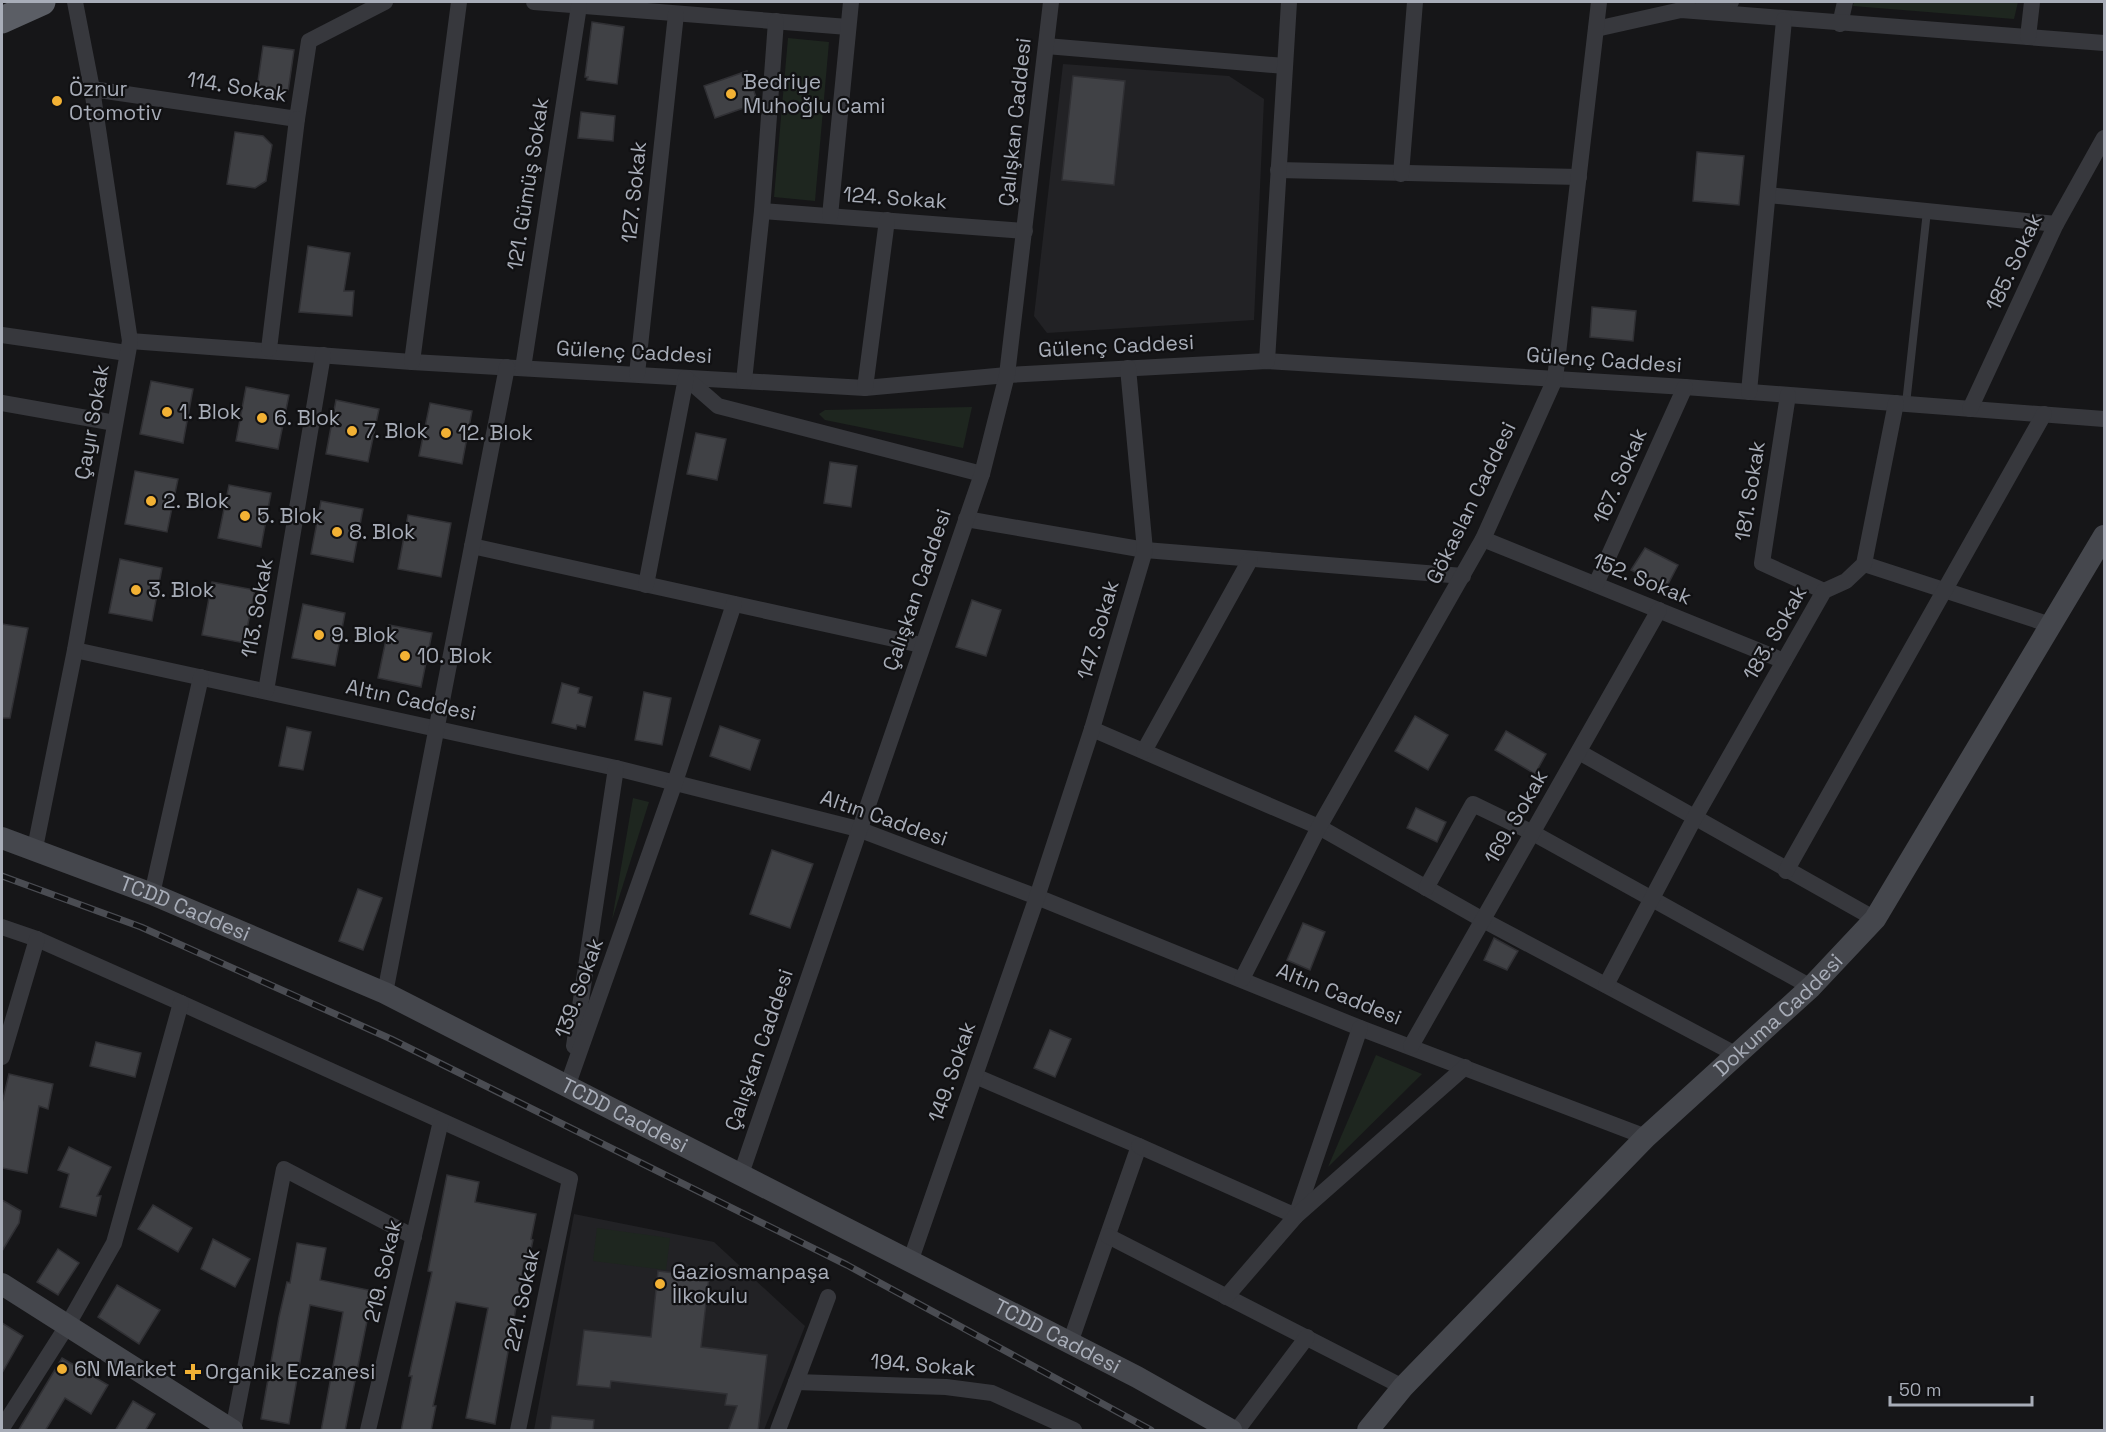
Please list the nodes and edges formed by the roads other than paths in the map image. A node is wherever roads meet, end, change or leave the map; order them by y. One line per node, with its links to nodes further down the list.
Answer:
1 (42, 2): 17 (highway)
2 (75, 2): 27 (street, Çayır Sokak)
3 (385, 2): 28 (street, 114. Sokak)
4 (459, 2): 45 (street)
5 (534, 2): 14 (street)
6 (850, 2): 21 (street)
7 (1051, 2): 25 (street, Çalışkan Caddesi)
8 (1289, 2): 26 (street)
9 (1414, 2): 31 (street)
10 (1599, 2): 22 (street, Gökaslan Caddesi)
11 (1731, 2): 15 (street)
12 (1845, 2): 20 (street)
13 (2032, 2): 23 (street)
14 (579, 6): 16 (street); 46 (street, 121. Gümüş Sokak)
15 (1681, 10): 18 (street); 22 (street)
16 (676, 14): 19 (street); 48 (street, 127. Sokak)
17 (2, 20)
18 (1784, 20): 20 (street); 33 (street)
19 (776, 21): 21 (street); 34 (street)
20 (1840, 24): 23 (street)
21 (848, 27): 36 (street)
22 (1596, 28): 32 (street, Gökaslan Caddesi)
23 (2028, 37): 24 (street)
24 (2104, 43)
25 (1046, 46): 26 (street); 39 (street, Çalışkan Caddesi)
26 (1285, 66): 30 (street)
27 (92, 88): 28 (street, 114. Sokak); 41 (street, Çayır Sokak)
28 (297, 119): 42 (street)
29 (2104, 138): 38 (street, 185. Sokak)
30 (1278, 170): 31 (street); 44 (street)
31 (1401, 174): 32 (street)
32 (1579, 177): 51 (street, Gökaslan Caddesi)
33 (1768, 195): 35 (street); 55 (street)
34 (762, 211): 36 (street, 124. Sokak); 52 (street)
35 (1926, 211): 38 (street); 58 (lane)
36 (830, 216): 37 (street, 124. Sokak)
37 (887, 220): 39 (street, 124. Sokak); 54 (street)
38 (2056, 224): 59 (street, 185. Sokak)
39 (1025, 231): 49 (street, Çalışkan Caddesi)
40 (2, 335): 41 (street, Gülenç Caddesi)
41 (128, 347): 42 (street, Gülenç Caddesi); 62 (street, Çayır Sokak)
42 (269, 350): 43 (street, Gülenç Caddesi)
43 (323, 355): 45 (street, Gülenç Caddesi); 83 (street, 113. Sokak)
44 (1267, 361): 47 (street, Gülenç Caddesi); 51 (street, Gülenç Caddesi)
45 (412, 362): 46 (street, Gülenç Caddesi)
46 (515, 368): 48 (street, Gülenç Caddesi); 67 (street, 121. Gümüş Sokak)
47 (1128, 368): 49 (street, Gülenç Caddesi); 68 (street, 147. Sokak)
48 (637, 374): 50 (street, Gülenç Caddesi)
49 (1006, 375): 54 (street, Gülenç Caddesi); 63 (street, Çalışkan Caddesi)
50 (686, 378): 52 (street, Gülenç Caddesi); 63 (street); 73 (street)
51 (1555, 379): 53 (street, Gülenç Caddesi); 66 (street, Gökaslan Caddesi)
52 (744, 381): 54 (street, Gülenç Caddesi)
53 (1685, 387): 55 (street, Gülenç Caddesi); 72 (street, 167. Sokak)
54 (865, 388)
55 (1749, 392): 56 (street, Gülenç Caddesi)
56 (1788, 395): 58 (street, Gülenç Caddesi); 75 (street, 181. Sokak)
57 (2, 403): 62 (street)
58 (1901, 404): 59 (street, Gülenç Caddesi); 70 (street)
59 (1970, 409): 60 (street, Gülenç Caddesi)
60 (2044, 414): 61 (street, Gülenç Caddesi); 74 (street)
61 (2104, 419)
62 (115, 423): 80 (street, Çayır Sokak)
63 (982, 474): 64 (street, Çalışkan Caddesi)
64 (966, 519): 68 (street); 79 (street, Çalışkan Caddesi)
65 (2104, 536): 78 (main road, Dokuma Caddesi)
66 (1483, 539): 71 (street, Gökaslan Caddesi); 72 (street, 152. Sokak)
67 (472, 546): 73 (street); 84 (street, 121. Gümüş Sokak)
68 (1145, 550): 69 (street); 85 (street, 147. Sokak)
69 (1250, 560): 71 (street); 86 (street)
70 (1864, 564): 74 (street); 75 (street, 183. Sokak)
71 (1463, 576): 91 (street, Gökaslan Caddesi)
72 (1596, 584): 77 (street, 152. Sokak)
73 (646, 585): 76 (street)
74 (1946, 590): 78 (street); 96 (street)
75 (1824, 591): 81 (street, 183. Sokak)
76 (734, 604): 79 (street); 89 (street, 139. Sokak)
77 (1659, 610): 81 (street, 152. Sokak); 87 (street, 169. Sokak)
78 (2051, 626): 101 (main road, Dokuma Caddesi)
79 (921, 645): 92 (street, Çalışkan Caddesi)
80 (75, 650): 82 (street, Altın Caddesi); 95 (street, Çayır Sokak)
81 (1784, 661): 90 (street, 183. Sokak)
82 (201, 677): 83 (street, Altın Caddesi); 98 (street)
83 (266, 691): 84 (street, Altın Caddesi)
84 (437, 729): 88 (street, Altın Caddesi); 108 (street, 121. Gümüş Sokak)
85 (1092, 729): 86 (street); 99 (street, 147. Sokak)
86 (1144, 751): 91 (street)
87 (1579, 752): 90 (street); 93 (street, 169. Sokak)
88 (616, 768): 89 (street, Altın Caddesi); 116 (street, 139. Sokak)
89 (675, 782): 92 (street, Altın Caddesi); 116 (street, 139. Sokak)
90 (1694, 819): 96 (street); 100 (street, 183. Sokak)
91 (1319, 827): 97 (street); 105 (street, Gökaslan Caddesi)
92 (858, 829): 99 (street, Altın Caddesi); 120 (street, Çalışkan Caddesi)
93 (1533, 832): 97 (street); 100 (street); 102 (street, 169. Sokak)
94 (2, 838): 95 (main road, TCDD Caddesi)
95 (35, 848): 98 (main road, TCDD Caddesi)
96 (1786, 871): 101 (street)
97 (1426, 888): 102 (street)
98 (152, 894): 108 (main road, TCDD Caddesi)
99 (1037, 897): 105 (street, Altın Caddesi); 115 (street, 149. Sokak)
100 (1652, 898): 106 (street, 183. Sokak); 107 (street)
101 (1875, 919): 107 (main road, Dokuma Caddesi)
102 (1483, 920): 106 (street); 111 (street, 169. Sokak)
103 (2, 927): 104 (street)
104 (37, 939): 109 (street); 113 (street)
105 (1242, 979): 110 (street, Altın Caddesi)
106 (1606, 985): 112 (street)
107 (1810, 987): 112 (main road, Dokuma Caddesi)
108 (385, 993): 116 (main road, TCDD Caddesi)
109 (181, 1003): 117 (street); 128 (street)
110 (1360, 1028): 111 (street, Altın Caddesi); 121 (street)
111 (1411, 1046): 114 (street, Altın Caddesi)
112 (1737, 1055): 118 (main road, Dokuma Caddesi)
113 (2, 1057)
114 (1465, 1067): 118 (street, Altın Caddesi); 121 (street)
115 (975, 1076): 119 (street); 124 (street, 149. Sokak)
116 (568, 1084): 120 (main road, TCDD Caddesi)
117 (441, 1121): 123 (street, 219. Sokak); 136 (street, 221. Sokak)
118 (1646, 1137): 132 (main road, Dokuma Caddesi)
119 (1139, 1146): 121 (street); 122 (street)
120 (741, 1174): 124 (main road, TCDD Caddesi)
121 (1296, 1216): 126 (street)
122 (1108, 1236): 126 (street); 130 (street)
123 (414, 1237): 134 (street); 135 (street, 219. Sokak)
124 (910, 1262): 130 (main road, TCDD Caddesi)
125 (2, 1284): 128 (main road)
126 (1226, 1296): 129 (street)
127 (828, 1297): 131 (street)
128 (67, 1326): 133 (street); 134 (main road)
129 (1306, 1337): 132 (street); 140 (street)
130 (1070, 1343): 139 (main road, TCDD Caddesi)
131 (796, 1382): 137 (street); 138 (street, 194. Sokak)
132 (1402, 1387): 141 (main road, Dokuma Caddesi)
133 (2, 1428)
134 (233, 1431)
135 (368, 1431)
136 (518, 1431)
137 (778, 1431)
138 (1074, 1431)
139 (1232, 1431)
140 (1237, 1431)
141 (1368, 1431)

